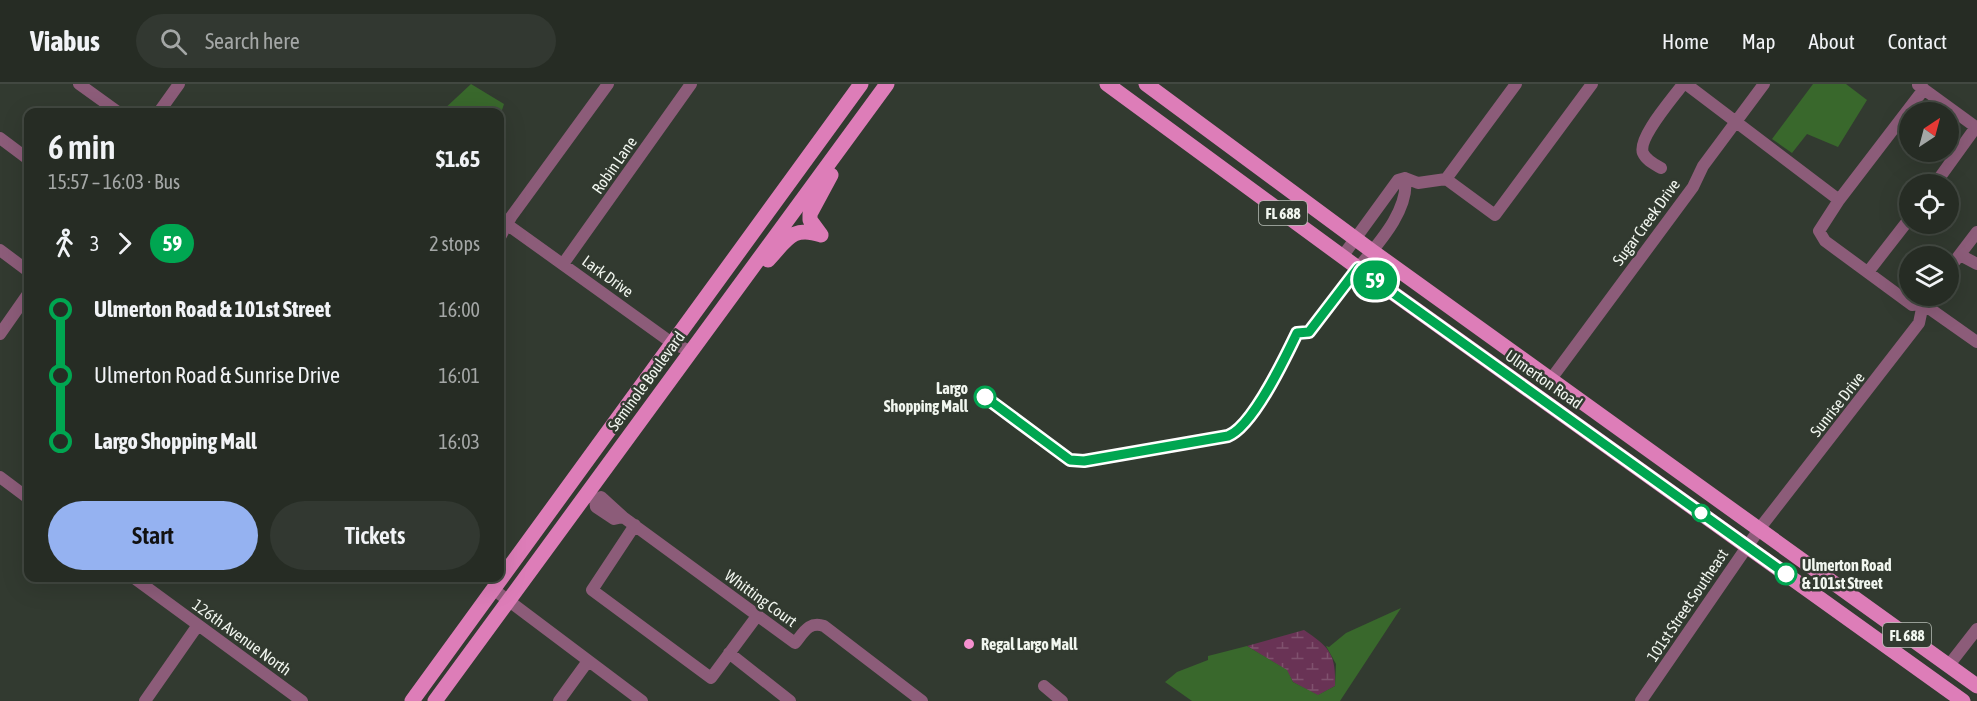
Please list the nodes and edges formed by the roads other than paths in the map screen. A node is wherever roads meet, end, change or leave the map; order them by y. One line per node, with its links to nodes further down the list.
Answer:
1 (79, 84): 15 (street)
2 (179, 84): 16 (street)
3 (608, 84): 28 (street)
4 (691, 84): 37 (street, Robin Lane)
5 (861, 84): 18 (main road, Seminole Boulevard)
6 (887, 84): 14 (main road, Seminole Boulevard)
7 (1107, 84): 36 (main road, Ulmerton Road / FL 688)
8 (1146, 84): 32 (main road, Ulmerton Road / FL 688)
9 (1516, 84): 25 (street)
10 (1592, 84): 25 (street)
11 (1685, 84): 17 (street); 22 (street)
12 (1764, 84): 17 (street, Sugar Creek Drive)
13 (1921, 86): 19 (street); 26 (street)
14 (872, 105): 27 (main road, Seminole Boulevard); 46 (main road)
15 (112, 108)
16 (162, 108)
17 (1737, 122): 26 (street); 51 (street, Sugar Creek Drive)
18 (829, 127): 27 (main road); 49 (main road, Seminole Boulevard)
19 (1976, 128): 23 (street)
20 (0, 138): 21 (street)
21 (24, 156)
22 (1661, 168)
23 (1942, 174)
24 (1406, 178): 25 (street); 32 (street); 34 (street)
25 (1446, 178)
26 (1839, 200): 41 (street)
27 (787, 221): 46 (main road, Seminole Boulevard)
28 (508, 225): 29 (street); 37 (street, Lark Drive)
29 (504, 231)
30 (1899, 232): 41 (street)
31 (1977, 232): 35 (street)
32 (1356, 239): 34 (main road, Ulmerton Road / FL 688); 36 (street)
33 (0, 250): 39 (street)
34 (1372, 251): 40 (street); 51 (main road, Ulmerton Road / FL 688)
35 (1960, 255): 38 (street)
36 (1342, 257): 40 (main road, Ulmerton Road / FL 688)
37 (563, 264): 49 (street, Lark Drive)
38 (1977, 264)
39 (24, 268)
40 (1358, 268): 57 (main road, Ulmerton Road / FL 688)
41 (1869, 272): 42 (street)
42 (1899, 295)
43 (24, 300): 47 (street)
44 (1924, 306): 56 (street, Sunrise Drive)
45 (1933, 306): 48 (street)
46 (721, 310): 50 (main road, Seminole Boulevard)
47 (0, 334)
48 (1977, 342)
49 (672, 344): 50 (street, Lark Drive); 58 (main road, Seminole Boulevard)
50 (690, 351): 54 (main road, Seminole Boulevard)
51 (1551, 379): 56 (main road, Ulmerton Road / FL 688)
52 (0, 477): 53 (street)
53 (24, 495)
54 (591, 497): 55 (street, Whitting Court); 62 (main road, Seminole Boulevard)
55 (635, 525): 63 (street, Whitting Court); 66 (street)
56 (1760, 528): 57 (street, 101st Street Southeast); 68 (main road, Ulmerton Road / FL 688)
57 (1747, 546): 80 (street, 101st Street Southeast); 81 (main road, Ulmerton Road / FL 688)
58 (504, 574)
59 (139, 582): 64 (street, 126th Avenue North)
60 (498, 582): 61 (main road, Seminole Boulevard)
61 (493, 589): 62 (street); 73 (main road, Seminole Boulevard)
62 (508, 601): 67 (street); 74 (main road, Seminole Boulevard)
63 (757, 616): 66 (street); 78 (street, Whitting Court)
64 (198, 625): 71 (street); 72 (street, 126th Avenue North)
65 (1977, 628): 68 (street)
66 (729, 653): 77 (street)
67 (588, 661): 75 (street); 76 (street)
68 (1949, 666): 70 (main road, Ulmerton Road / FL 688)
69 (1044, 686): 79 (street)
70 (1977, 686)
71 (145, 701)
72 (302, 701)
73 (412, 701)
74 (435, 701)
75 (559, 701)
76 (642, 701)
77 (790, 701)
78 (922, 701)
79 (1062, 701)
80 (1641, 701)
81 (1963, 701)

